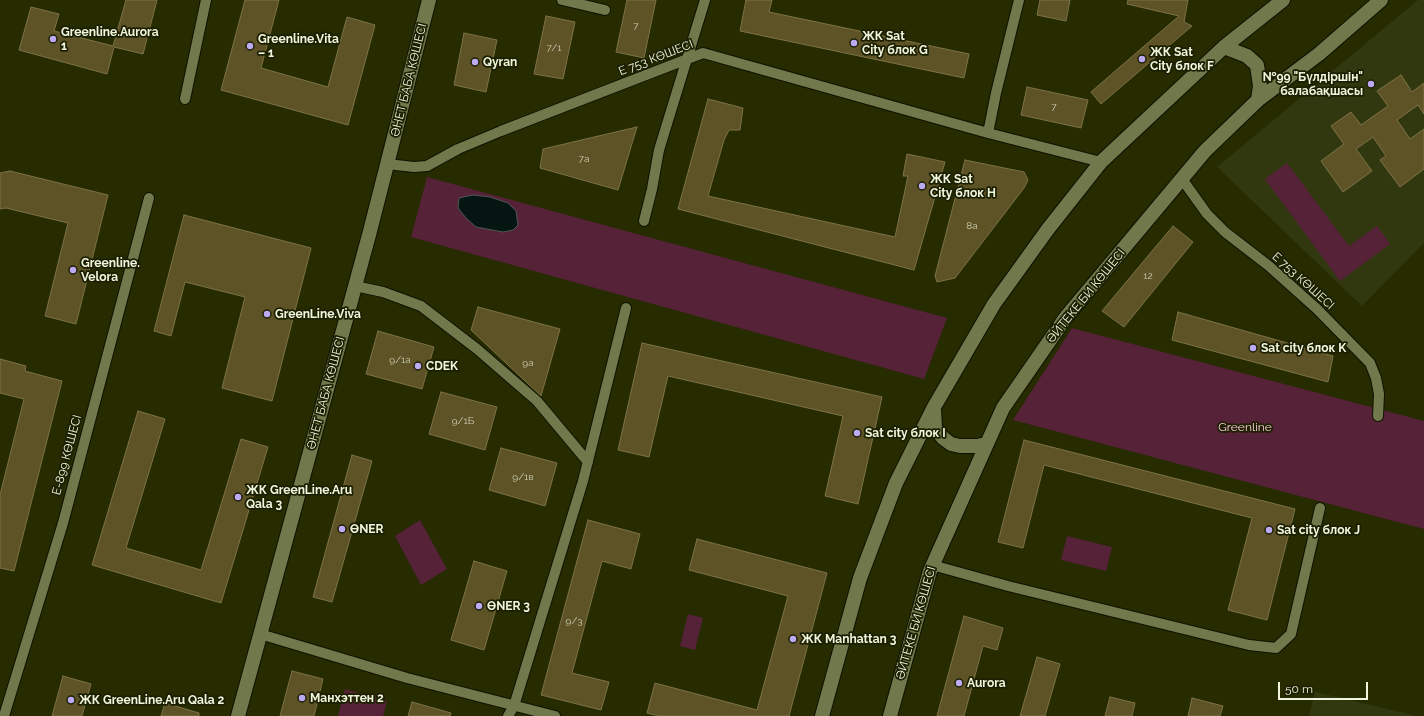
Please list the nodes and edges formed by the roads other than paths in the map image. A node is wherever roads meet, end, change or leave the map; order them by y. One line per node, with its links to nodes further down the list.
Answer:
1 (206, 0): 11 (street)
2 (429, 0): 15 (street, ӘНЕТ БАБА КӨШЕСІ)
3 (562, 0): 8 (street)
4 (706, 0): 10 (street)
5 (1019, 0): 13 (street)
6 (1283, 0): 9 (street)
7 (1381, 0): 12 (street, ӘЙТЕКЕ БИ КӨШЕСІ)
8 (605, 10)
9 (1224, 47): 12 (street); 14 (street)
10 (686, 59): 13 (street, Е 753 КӨШЕСІ); 15 (street, Е 753 КӨШЕСІ); 18 (street)
11 (185, 99)
12 (1258, 100): 16 (street, ӘЙТЕКЕ БИ КӨШЕСІ)
13 (988, 133): 14 (street, Е 753 КӨШЕСІ)
14 (1101, 162): 21 (street)
15 (388, 164): 19 (street, ӘНЕТ БАБА КӨШЕСІ)
16 (1182, 179): 22 (street, Е 753 КӨШЕСІ); 23 (street, ӘЙТЕКЕ БИ КӨШЕСІ)
17 (149, 198): 29 (street, Е-899 КӨШЕСІ)
18 (644, 221)
19 (356, 286): 24 (street); 27 (street, ӘНЕТ БАБА КӨШЕСІ)
20 (626, 308): 24 (street)
21 (934, 407): 23 (street); 33 (street)
22 (1378, 416)
23 (986, 444): 26 (street, ӘЙТЕКЕ БИ КӨШЕСІ)
24 (588, 462): 28 (street)
25 (1320, 508): 26 (street)
26 (932, 565): 34 (street, ӘЙТЕКЕ БИ КӨШЕСІ)
27 (260, 634): 28 (street); 30 (street, ӘНЕТ БАБА КӨШЕСІ)
28 (514, 706): 31 (street); 32 (street)
29 (4, 716)
30 (238, 716)
31 (508, 716)
32 (554, 716)
33 (822, 716)
34 (890, 716)

